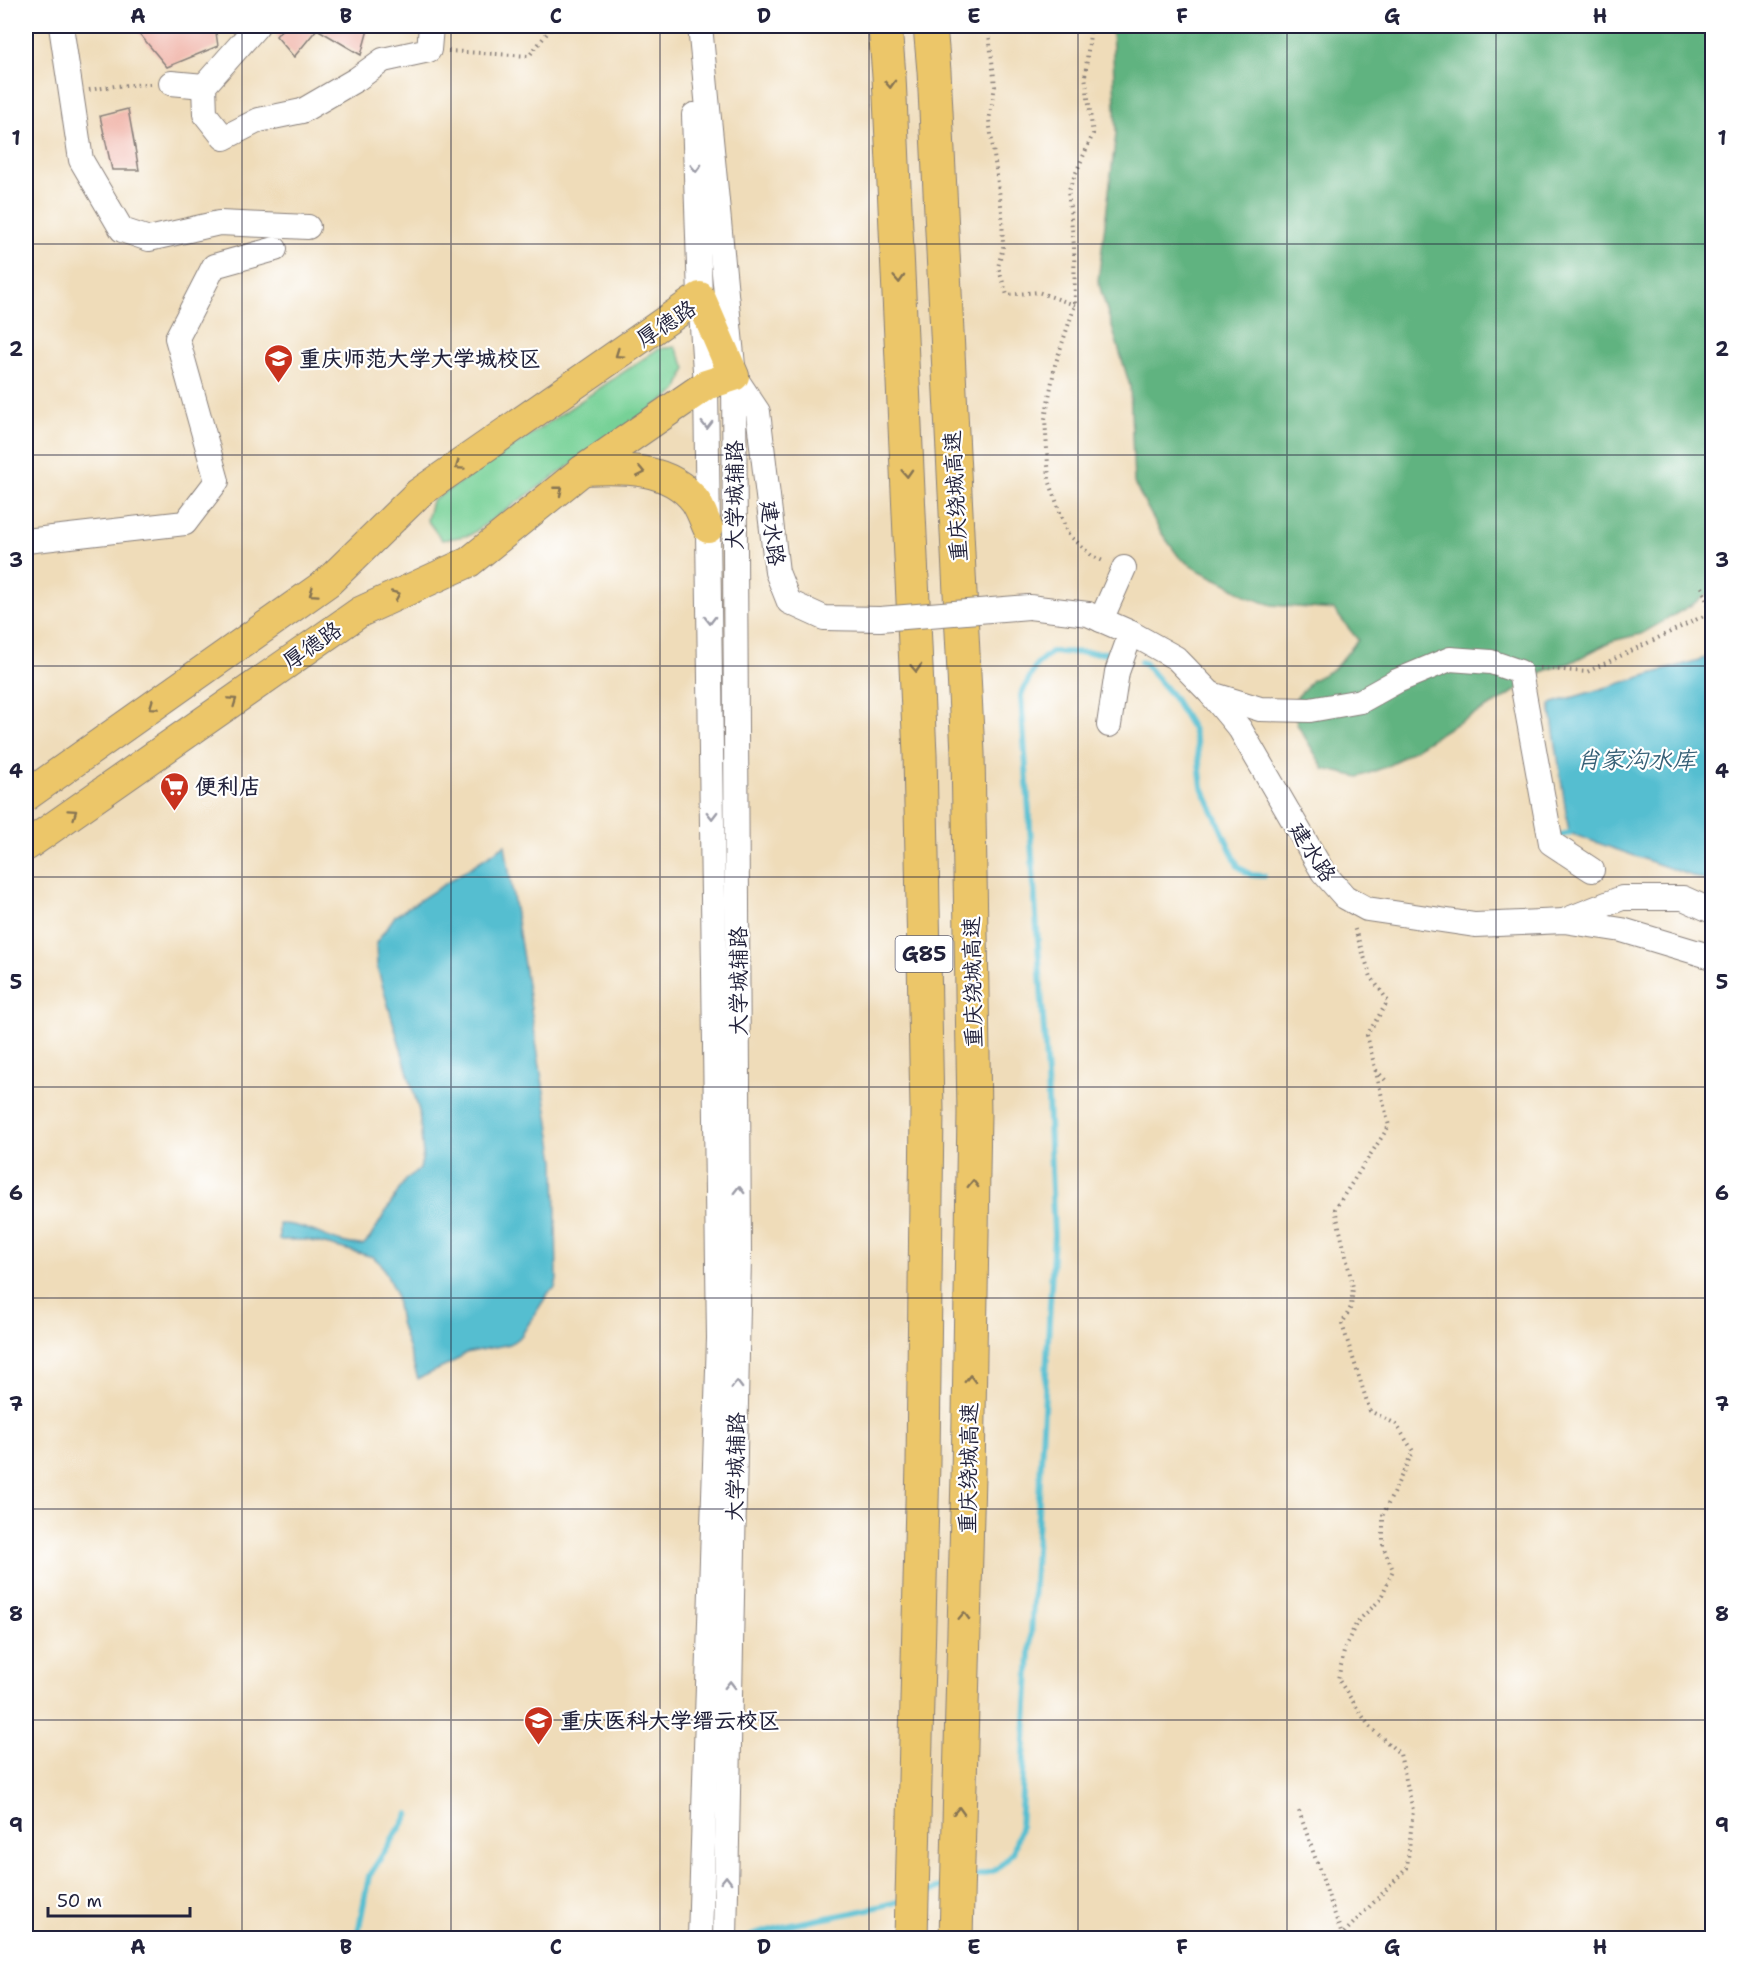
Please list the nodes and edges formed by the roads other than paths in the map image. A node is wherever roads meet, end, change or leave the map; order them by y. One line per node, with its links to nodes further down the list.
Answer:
1 (61, 26): 10 (street)
2 (258, 26): 9 (street)
3 (432, 26): 9 (street)
4 (688, 26): 12 (street, one-way to 12)
5 (700, 26): 13 (street, 大学城辅路)
6 (885, 26): 28 (highway, 重庆绕城高速 / G85, one-way to 28)
7 (930, 26): 31 (highway, 重庆绕城高速 / G85, one-way to 7)
8 (171, 82): 9 (street)
9 (204, 86)
10 (308, 227)
11 (275, 249): 16 (street)
12 (700, 297): 13 (main road, 厚德路); 22 (main road, 厚德路, one-way to 22)
13 (720, 380): 14 (main road, 厚德路); 15 (street, 大学城辅路, one-way to 15); 18 (street, 建水路, bridge); 30 (street, 大学城辅路, one-way to 13)
14 (583, 470): 15 (main road, one-way to 15); 23 (main road, 厚德路, one-way to 14)
15 (708, 528): 29 (street, 大学城辅路, one-way to 29)
16 (26, 541)
17 (1124, 570): 18 (street)
18 (1101, 620): 19 (street, 建水路)
19 (1131, 633): 20 (street, 建水路); 21 (street)
20 (1211, 694): 24 (street); 26 (street, 建水路)
21 (1109, 725)
22 (26, 796)
23 (26, 846)
24 (1592, 870)
25 (1713, 911): 26 (street)
26 (1564, 921): 27 (street, 建水路)
27 (1713, 957)
28 (912, 1911)
29 (700, 1938)
30 (725, 1938)
31 (956, 1938)

